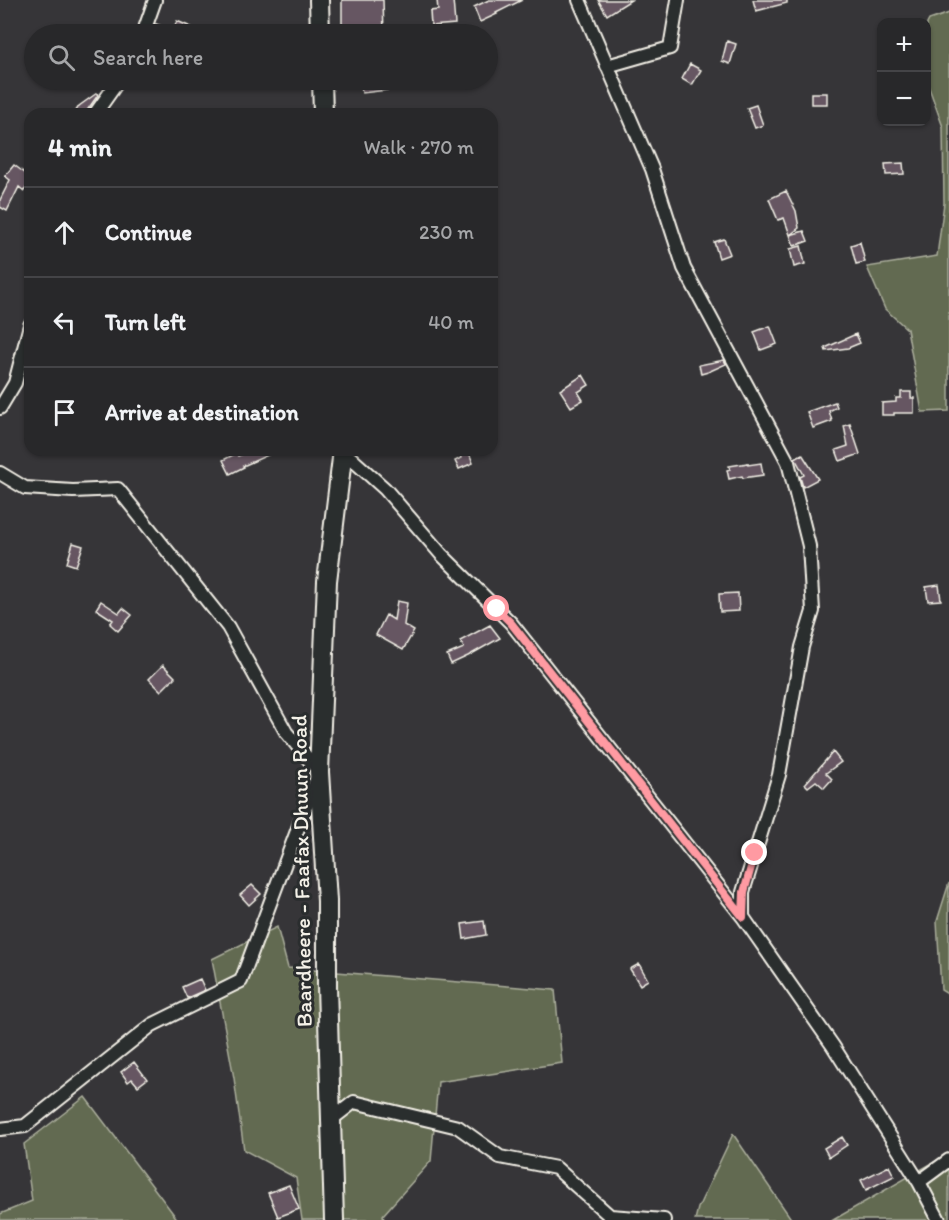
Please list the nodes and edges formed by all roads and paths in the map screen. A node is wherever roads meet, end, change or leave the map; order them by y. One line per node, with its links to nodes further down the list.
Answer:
1 (155, 0): 5 (street)
2 (319, 0): 6 (main road)
3 (579, 0): 7 (street)
4 (678, 0): 7 (street)
5 (147, 24)
6 (320, 24)
7 (607, 66): 18 (street)
8 (112, 90): 10 (street)
9 (322, 90): 11 (main road)
10 (99, 108)
11 (323, 108)
12 (24, 348): 13 (street)
13 (0, 408)
14 (342, 456): 17 (main road, Baardheere - Faafax Dhuun Road)
15 (349, 456): 18 (street)
16 (0, 473): 17 (street)
17 (319, 772): 19 (main road, Baardheere - Faafax Dhuun Road); 20 (street)
18 (743, 917): 22 (street)
19 (332, 1119): 23 (main road, Baardheere - Faafax Dhuun Road); 24 (street)
20 (0, 1129)
21 (949, 1160): 22 (street)
22 (919, 1182): 25 (street)
23 (334, 1220)
24 (664, 1220)
25 (939, 1220)

